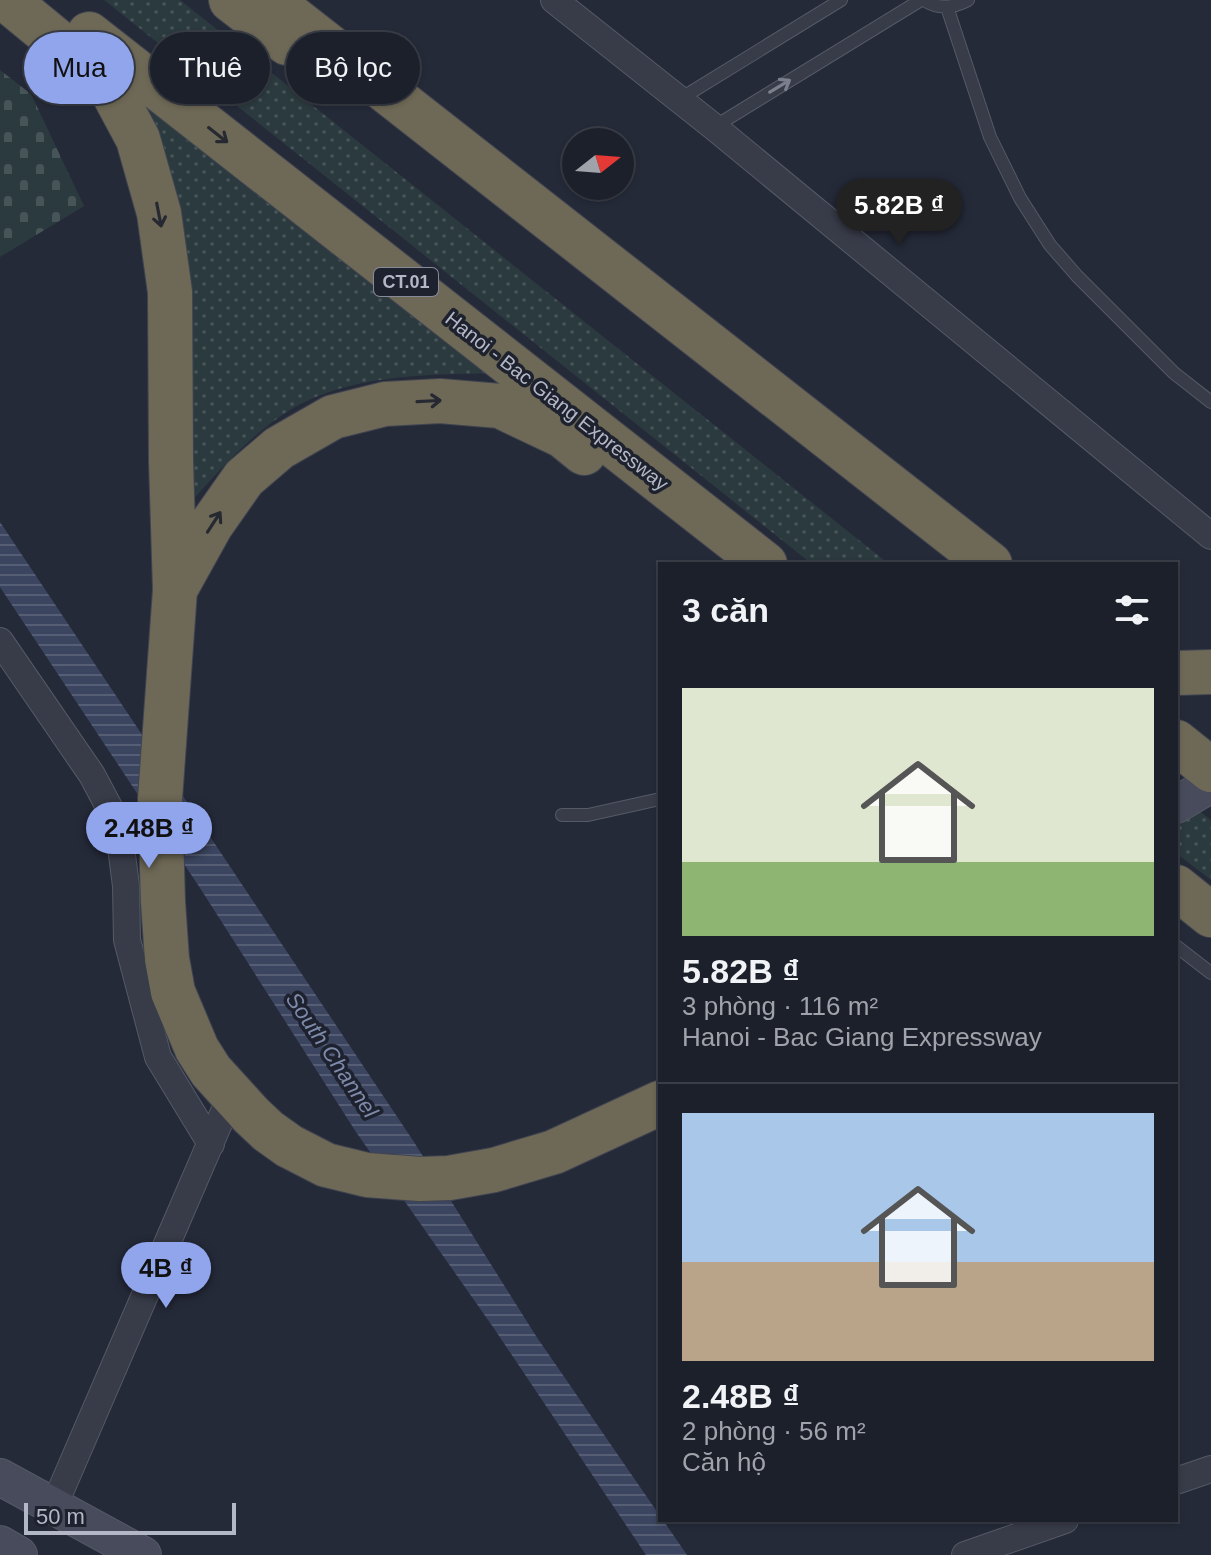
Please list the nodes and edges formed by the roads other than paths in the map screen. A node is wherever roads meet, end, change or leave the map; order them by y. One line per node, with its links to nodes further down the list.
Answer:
1 (7, 0): 18 (highway, one-way to 18)
2 (47, 0): 15 (highway, Hanoi - Bac Giang Expressway / CT.01, one-way to 15)
3 (231, 0): 16 (highway)
4 (270, 0): 17 (highway)
5 (554, 0): 10 (street)
6 (841, 0): 10 (lane)
7 (922, 0): 9 (lane); 11 (lane, one-way to 7)
8 (968, 0): 9 (lane)
9 (947, 7): 12 (lane)
10 (679, 100): 11 (street)
11 (714, 127): 13 (street)
12 (1211, 402)
13 (1211, 536)
14 (723, 562): 18 (highway, one-way to 14)
15 (762, 562)
16 (946, 562)
17 (987, 562)
18 (175, 590): 30 (highway)
19 (0, 641): 32 (street)
20 (1211, 672): 21 (highway)
21 (1178, 673)
22 (1178, 744): 23 (highway)
23 (1211, 770)
24 (1211, 784): 26 (main road)
25 (658, 799): 27 (lane)
26 (1178, 804)
27 (562, 815)
28 (1178, 948): 29 (lane)
29 (1211, 973)
30 (232, 1093): 31 (highway); 32 (street)
31 (658, 1104)
32 (211, 1144): 36 (street)
33 (1211, 1469): 35 (street)
34 (0, 1477): 36 (main road)
35 (1178, 1480)
36 (54, 1506): 40 (main road)
37 (1059, 1522): 41 (street)
38 (0, 1544): 39 (main road)
39 (19, 1555)
40 (143, 1555)
41 (966, 1555)

